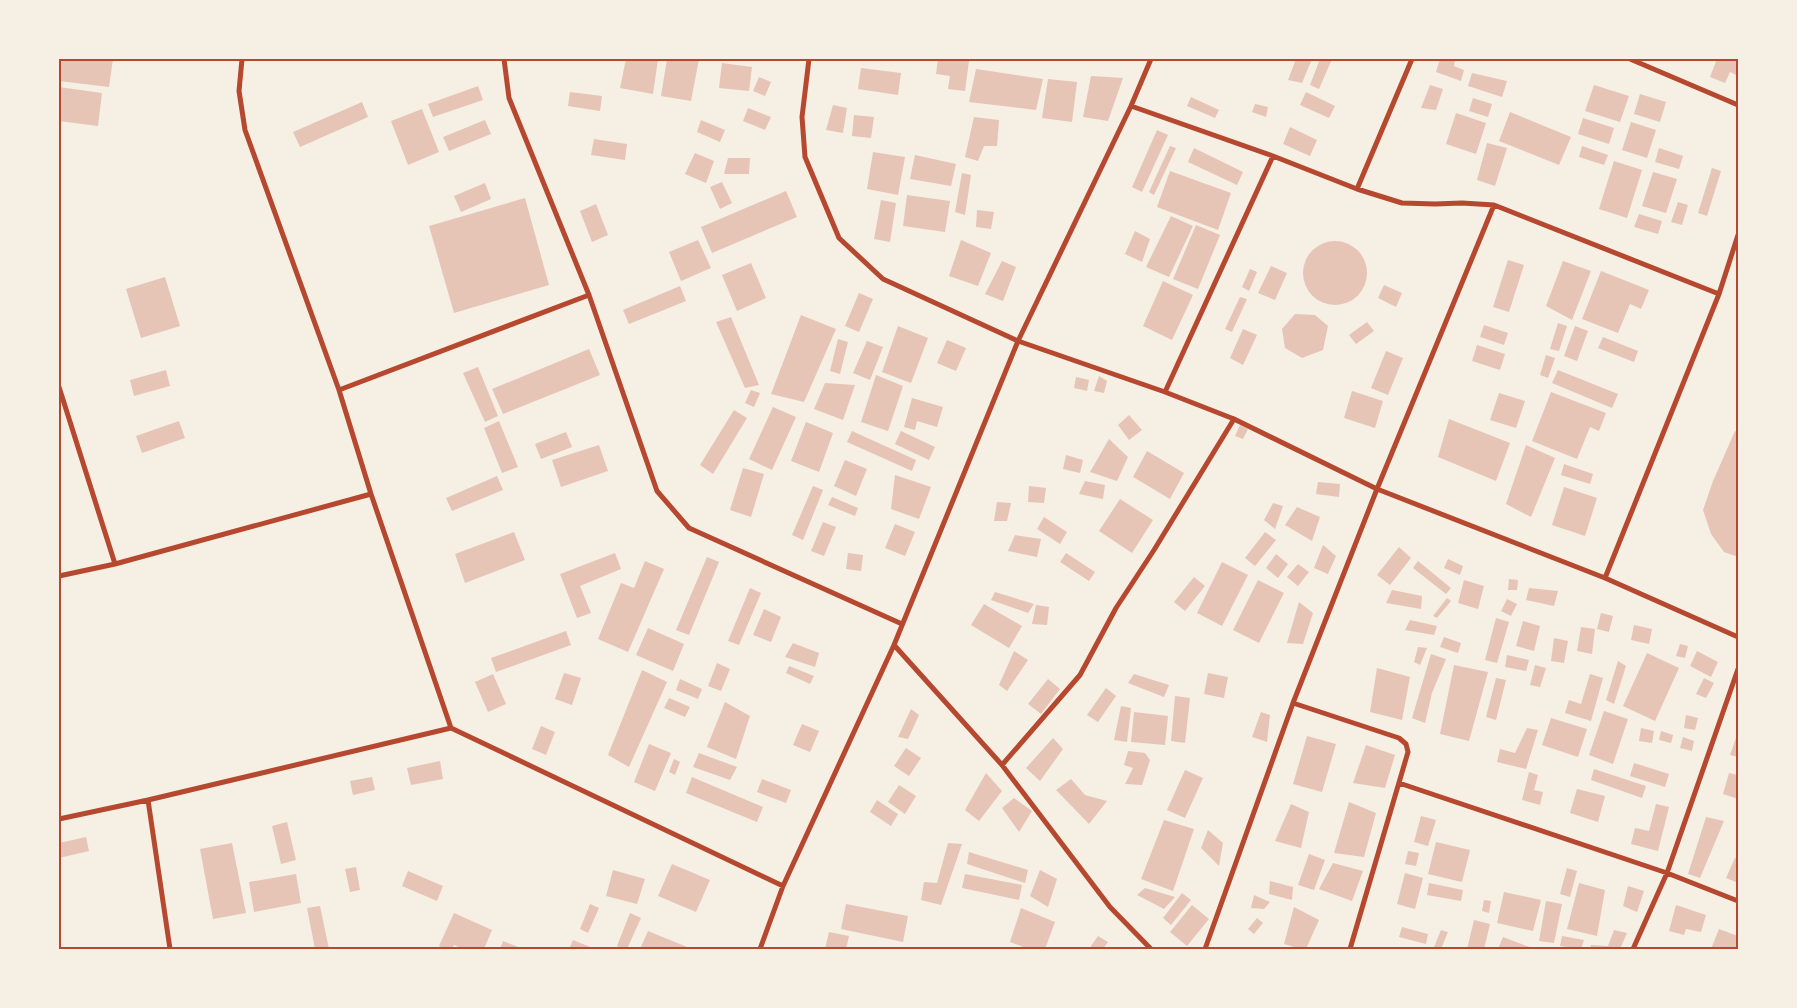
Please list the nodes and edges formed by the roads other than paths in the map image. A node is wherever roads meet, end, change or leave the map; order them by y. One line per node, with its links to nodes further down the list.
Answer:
1 (242, 59): 17 (street)
2 (504, 59): 14 (street)
3 (809, 59): 15 (street)
4 (1151, 59): 8 (street)
5 (1412, 59): 10 (street)
6 (1630, 59): 7 (street)
7 (1738, 105)
8 (1131, 106): 9 (street); 15 (street)
9 (1273, 156): 10 (street); 18 (street)
10 (1357, 189): 11 (street)
11 (1494, 205): 13 (street); 20 (street)
12 (1738, 235): 13 (street)
13 (1719, 294): 24 (street)
14 (589, 295): 17 (street); 25 (street)
15 (1018, 342): 18 (street); 25 (street)
16 (59, 387): 22 (street)
17 (339, 390): 21 (street)
18 (1165, 392): 19 (street)
19 (1234, 419): 20 (street); 31 (street)
20 (1377, 489): 24 (street); 29 (street)
21 (371, 494): 22 (street); 30 (street)
22 (115, 564): 23 (street)
23 (59, 576)
24 (1605, 578): 26 (street)
25 (902, 624): 27 (street)
26 (1738, 637)
27 (894, 645): 31 (street); 36 (street)
28 (1738, 669): 35 (street)
29 (1293, 703): 32 (street); 41 (street)
30 (451, 728): 33 (street); 36 (street)
31 (1002, 765): 40 (street)
32 (1399, 783): 35 (street); 42 (street)
33 (148, 800): 34 (street); 38 (street)
34 (59, 819)
35 (1667, 873): 37 (street); 43 (street)
36 (783, 886): 39 (street)
37 (1738, 901)
38 (170, 949)
39 (760, 949)
40 (1151, 949)
41 (1205, 949)
42 (1350, 949)
43 (1633, 949)

